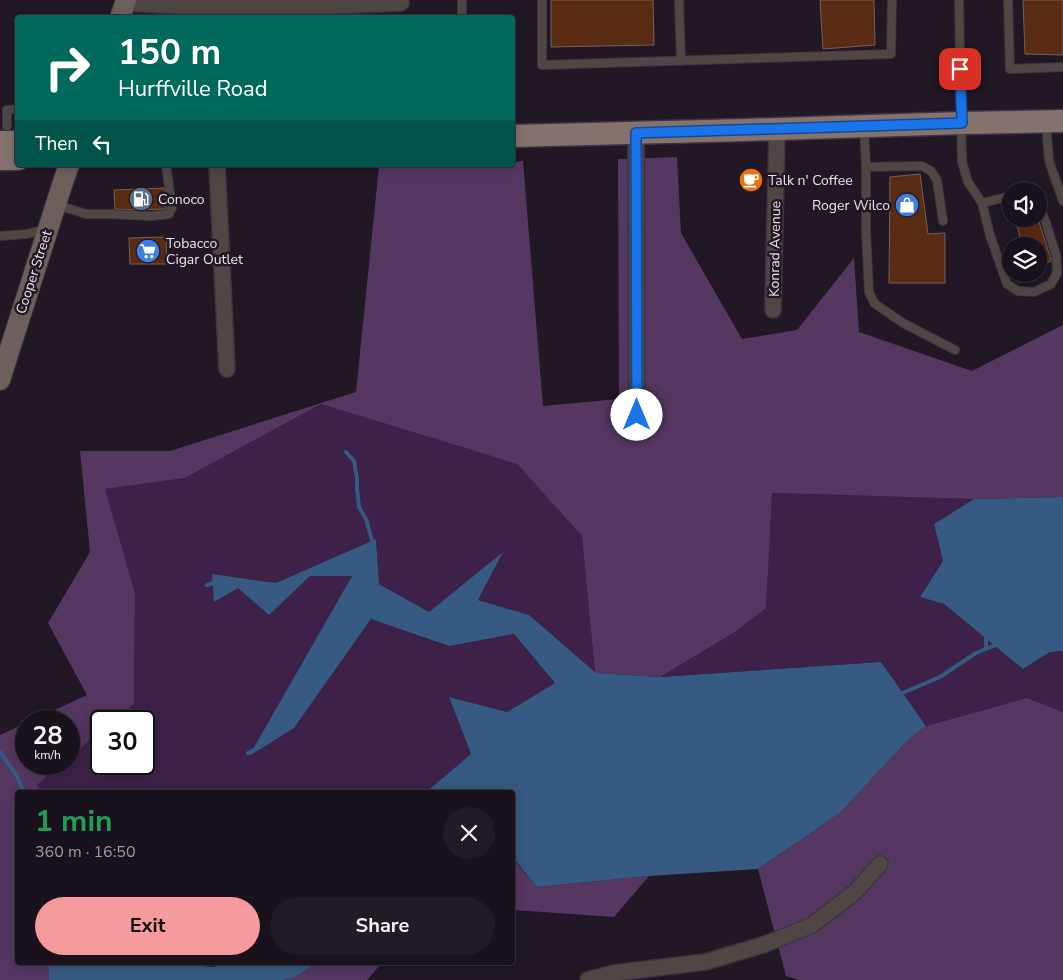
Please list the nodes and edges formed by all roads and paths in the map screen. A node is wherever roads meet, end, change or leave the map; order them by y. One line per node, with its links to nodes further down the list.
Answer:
1 (462, 0): 9 (lane)
2 (542, 0): 10 (lane)
3 (679, 0): 10 (lane)
4 (892, 0): 10 (lane)
5 (959, 0): 14 (lane)
6 (1008, 0): 11 (lane)
7 (401, 3): 8 (street)
8 (124, 7)
9 (462, 15)
10 (680, 61)
11 (1063, 67)
12 (15, 109): 19 (lane)
13 (1054, 121): 14 (main road); 25 (lane)
14 (962, 123): 15 (main road); 26 (lane)
15 (864, 126): 16 (main road); 23 (lane)
16 (777, 129): 17 (main road); 32 (street, Konrad Avenue)
17 (636, 133): 18 (main road); 36 (street)
18 (515, 136)
19 (10, 142)
20 (68, 167): 27 (main road, Cooper Street)
21 (166, 167): 27 (lane)
22 (218, 167): 34 (street)
23 (866, 167): 28 (lane); 33 (lane)
24 (1002, 198): 26 (lane)
25 (1063, 201)
26 (982, 203): 29 (lane)
27 (55, 205): 30 (main road, Cooper Street)
28 (943, 221)
29 (1047, 226)
30 (46, 234): 31 (lane); 35 (main road, Cooper Street)
31 (0, 236)
32 (773, 310)
33 (955, 350)
34 (227, 369)
35 (0, 380)
36 (637, 415)
37 (880, 864): 38 (street)
38 (588, 980)

